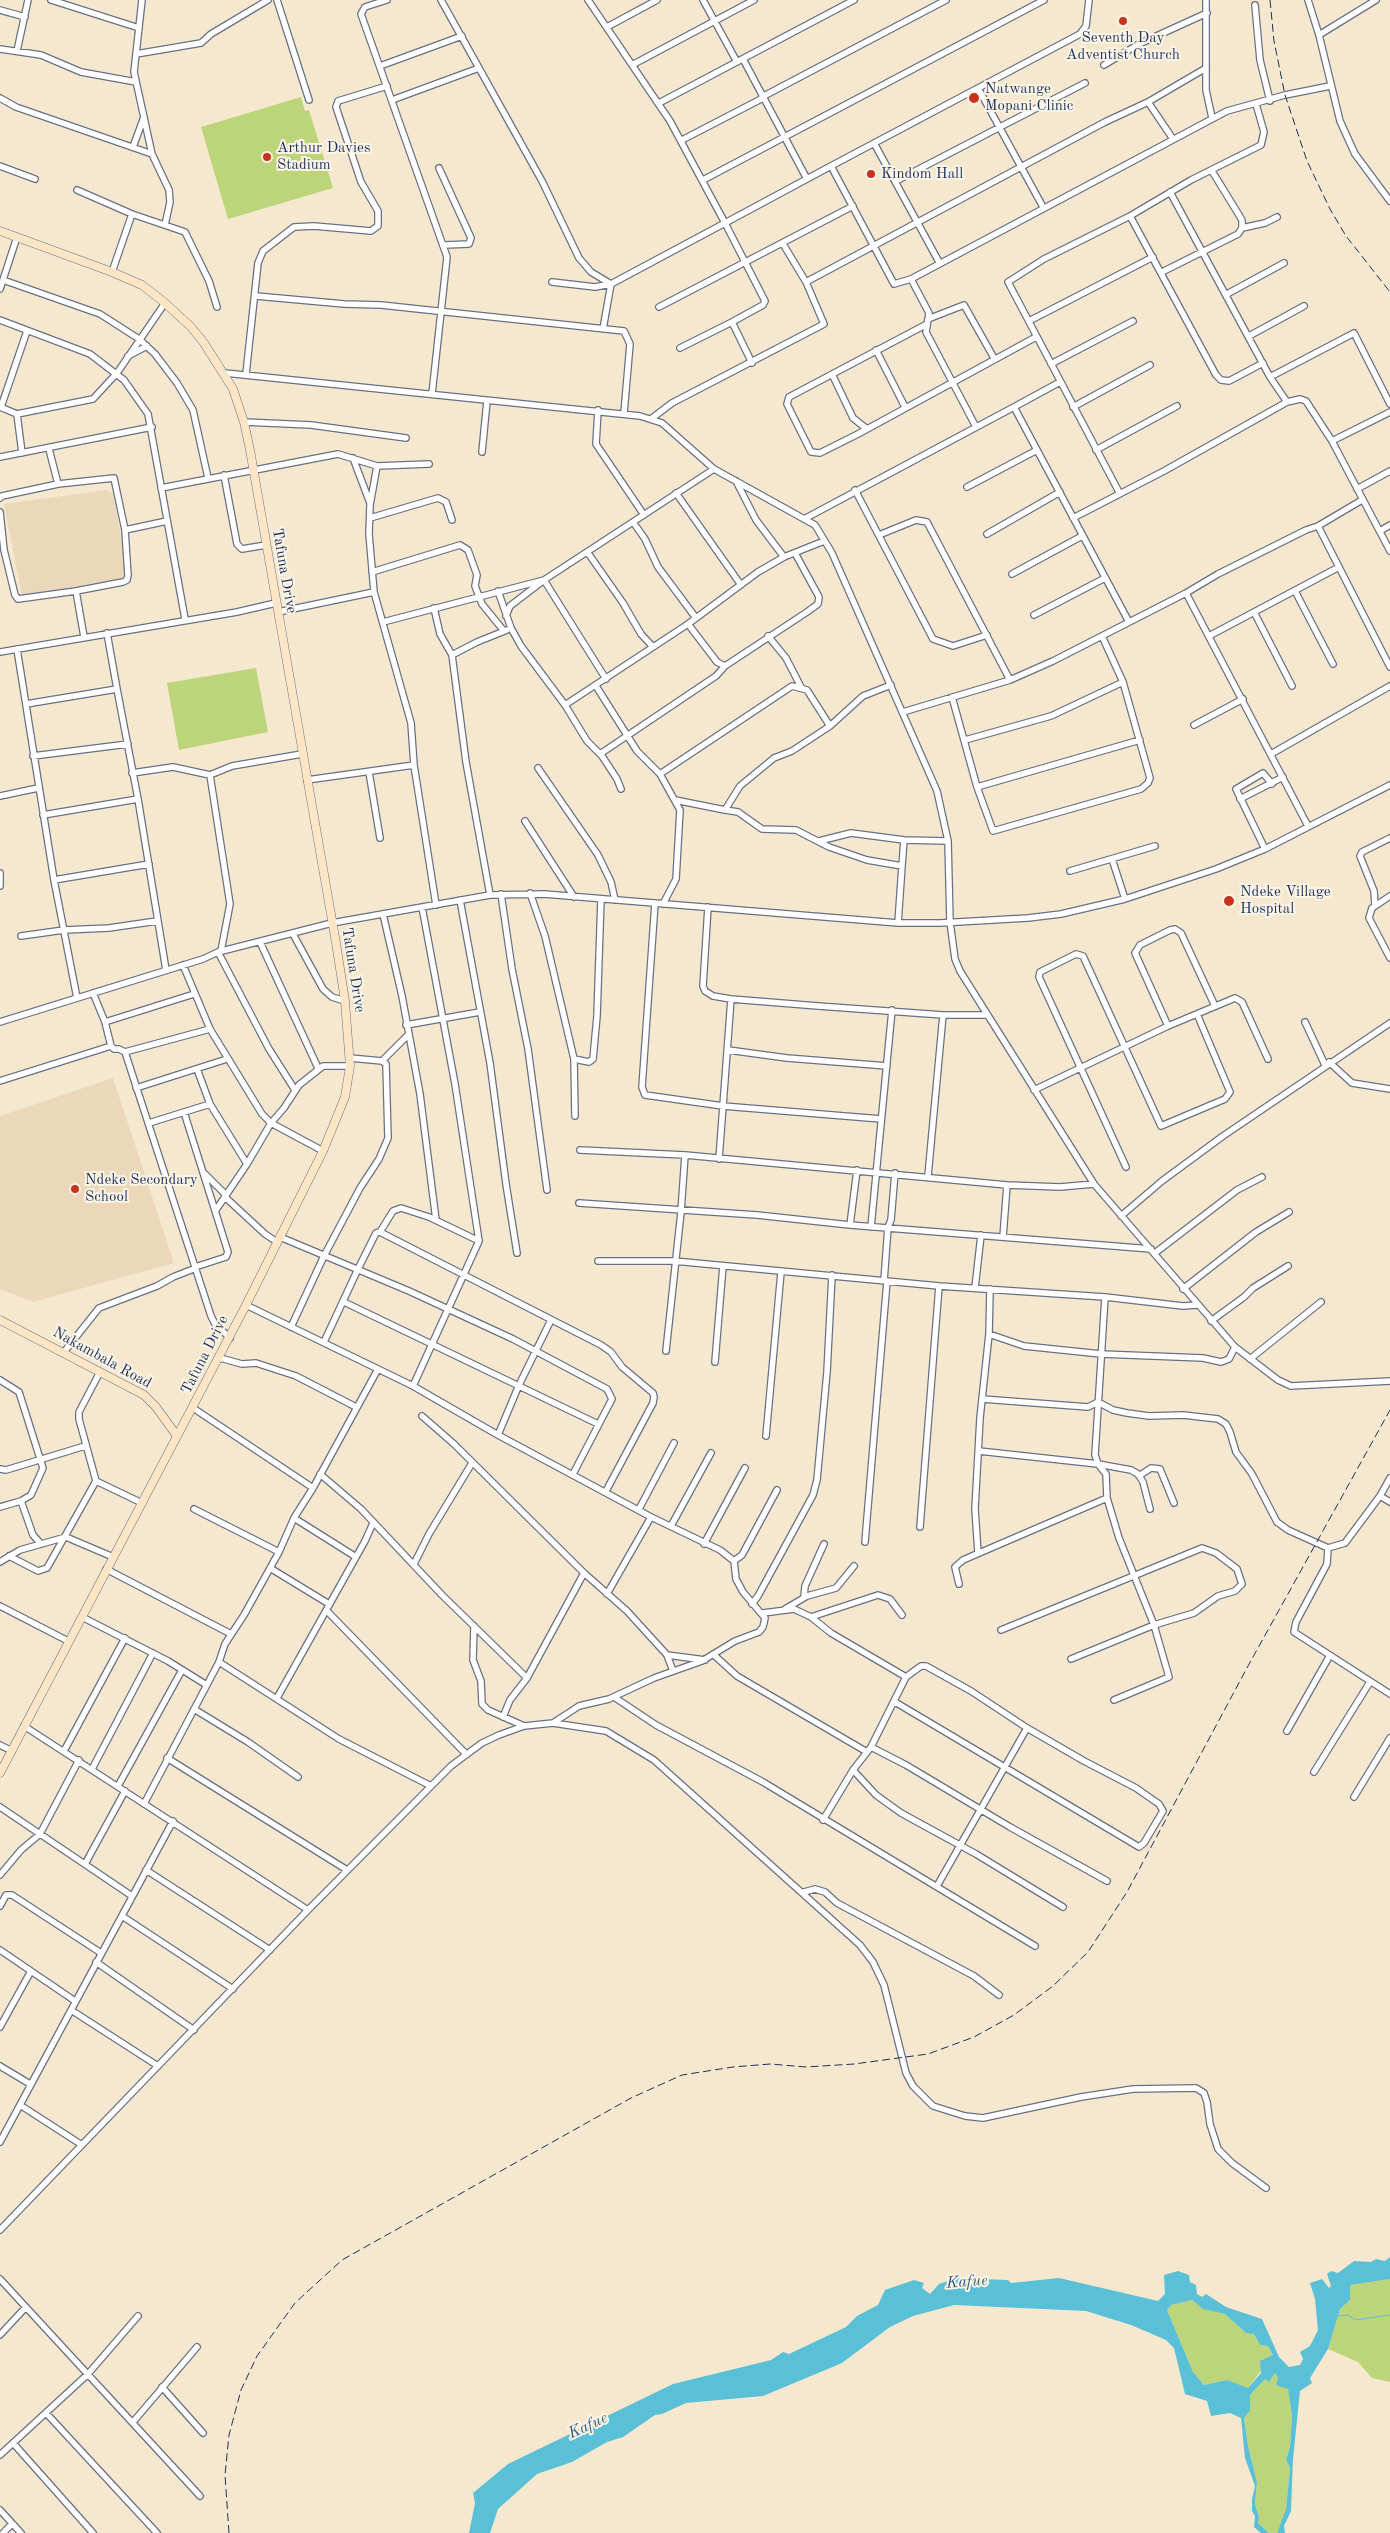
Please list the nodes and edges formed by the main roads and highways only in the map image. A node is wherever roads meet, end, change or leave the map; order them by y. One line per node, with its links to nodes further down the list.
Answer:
1 (0, 231): 3 (main road, Tafuna Drive)
2 (0, 1320): 3 (main road, Nakambala Road)
3 (177, 1436): 4 (main road, Tafuna Drive)
4 (0, 1773)

